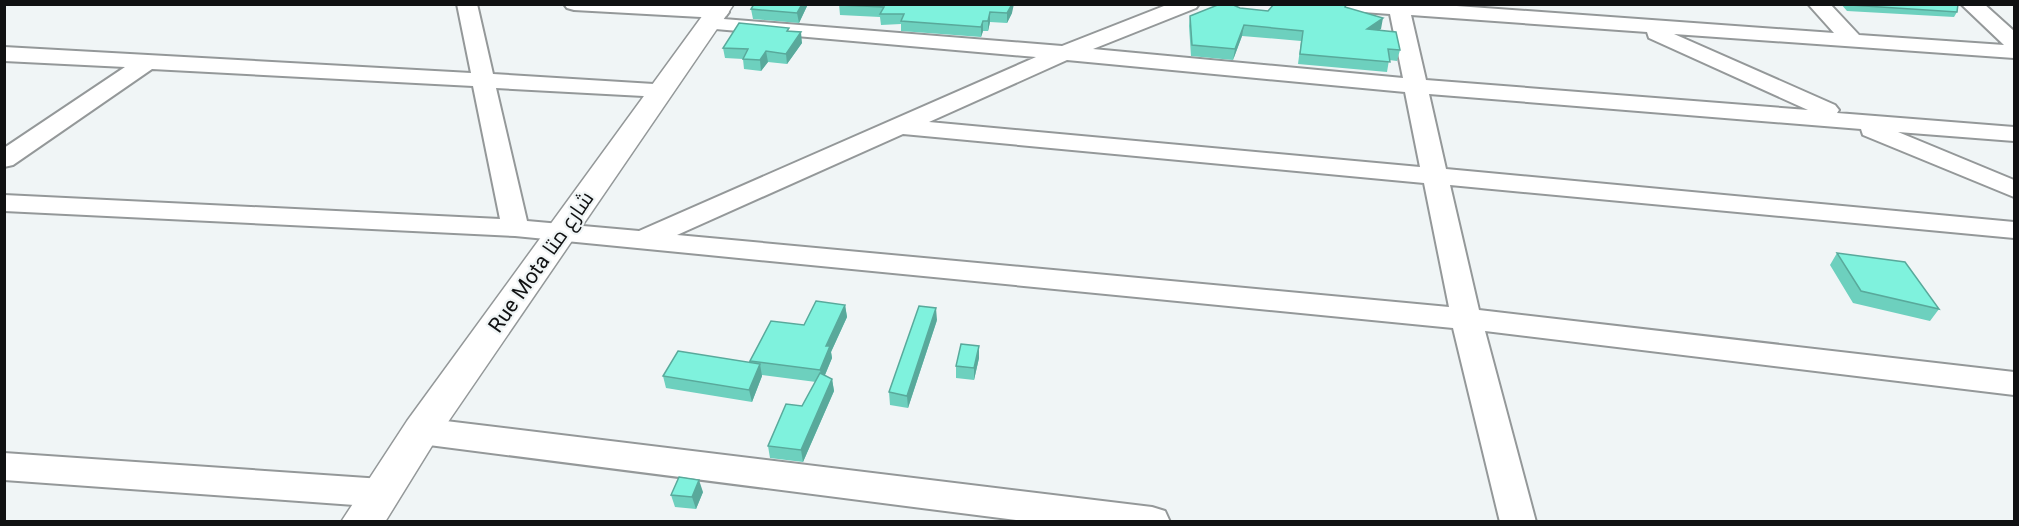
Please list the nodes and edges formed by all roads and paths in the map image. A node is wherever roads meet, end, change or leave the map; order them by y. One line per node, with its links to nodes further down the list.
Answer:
1 (467, 4): 18 (street)
2 (573, 4): 9 (street)
3 (1190, 4): 15 (street)
4 (1335, 4): 8 (street)
5 (1670, 4): 11 (street)
6 (1818, 4): 12 (street)
7 (1971, 4): 13 (street)
8 (1398, 7): 10 (street); 19 (street)
9 (718, 14): 15 (street); 20 (highway, Rue Mota شارع متا)
10 (1635, 24): 11 (street); 21 (street)
11 (1686, 29): 12 (street)
12 (1853, 41): 14 (street)
13 (2014, 42)
14 (2014, 52)
15 (1064, 53): 19 (street); 22 (street)
16 (4, 54): 17 (street)
17 (147, 62): 18 (street); 24 (street)
18 (482, 79): 20 (street); 28 (street)
19 (1415, 86): 21 (street); 25 (street)
20 (662, 90): 30 (highway, Rue Mota شارع متا)
21 (1846, 119): 23 (street); 26 (street)
22 (898, 126): 25 (street); 31 (street)
23 (2014, 134)
24 (4, 160)
25 (1435, 176): 29 (street); 32 (street)
26 (2014, 189)
27 (4, 203): 28 (street)
28 (515, 228): 30 (street)
29 (2014, 230)
30 (562, 234): 31 (street); 34 (highway, Rue Mota شارع متا)
31 (641, 240): 32 (street)
32 (1466, 319): 33 (street); 39 (street)
33 (2014, 384)
34 (421, 431): 36 (highway, Rue Mota شارع متا); 38 (street)
35 (4, 466): 36 (street)
36 (382, 493): 37 (highway, Rue Mota شارع متا)
37 (362, 522)
38 (1152, 522)
39 (1518, 522)

